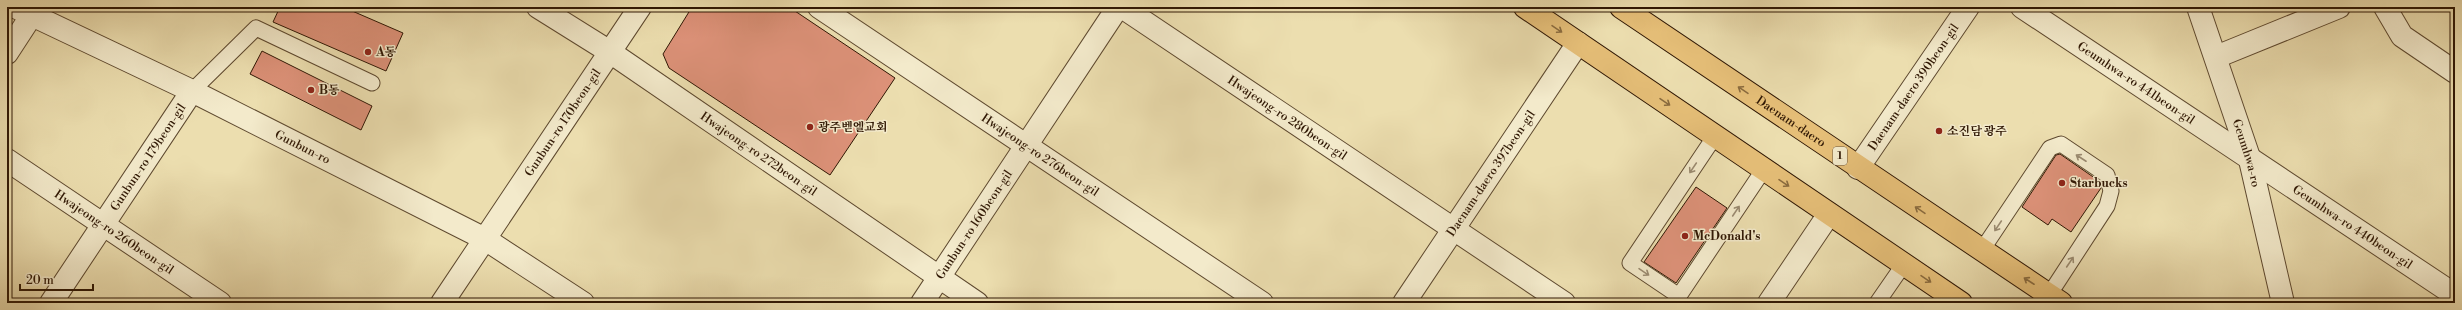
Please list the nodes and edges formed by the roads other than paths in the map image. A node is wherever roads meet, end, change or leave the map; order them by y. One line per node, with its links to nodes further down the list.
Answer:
1 (538, 7): 15 (street, Hwajeong-ro 272beon-gil)
2 (640, 7): 15 (street, Gunbun-ro 170beon-gil)
3 (819, 7): 22 (street, Hwajeong-ro 276beon-gil)
4 (1118, 7): 22 (street, Gunbun-ro 160beon-gil)
5 (1122, 7): 29 (street, Hwajeong-ro 280beon-gil)
6 (1525, 7): 14 (main road, one-way to 14)
7 (1621, 7): 25 (main road, Daenam-daero / 1, one-way to 7)
8 (1968, 7): 25 (street, Daenam-daero 390beon-gil)
9 (2022, 7): 24 (street, Geumhwa-ro 441beon-gil)
10 (2198, 7): 17 (street, Geumhwa-ro)
11 (2339, 7): 17 (street)
12 (2385, 7): 18 (street)
13 (28, 10): 16 (street); 20 (street, Gunbun-ro)
14 (1578, 43): 21 (main road, one-way to 21); 29 (street, Daenam-daero 397beon-gil)
15 (610, 52): 30 (street, Gunbun-ro 170beon-gil); 33 (street, Hwajeong-ro 272beon-gil)
16 (7, 53)
17 (2216, 57): 24 (street, Geumhwa-ro)
18 (2455, 72)
19 (372, 83): 20 (lane)
20 (192, 91): 28 (street, Gunbun-ro 179beon-gil); 30 (street, Gunbun-ro)
21 (1715, 136): 26 (main road); 26 (lane, one-way to 26)
22 (1026, 145): 33 (street, Gunbun-ro 160beon-gil); 42 (street, Hwajeong-ro 276beon-gil)
23 (7, 160): 28 (street, Hwajeong-ro 260beon-gil)
24 (2250, 160): 34 (street, Geumhwa-ro 440beon-gil); 48 (street, Geumhwa-ro)
25 (1858, 168): 31 (main road, Daenam-daero / 1, one-way to 25)
26 (1764, 169): 27 (main road, one-way to 27)
27 (1829, 214): 32 (main road); 45 (street)
28 (103, 224): 36 (street, Gunbun-ro 179beon-gil); 37 (street, Hwajeong-ro 260beon-gil)
29 (1453, 229): 43 (street, Daenam-daero 397beon-gil); 44 (street, Hwajeong-ro 280beon-gil)
30 (485, 239): 38 (street, Gunbun-ro 170beon-gil); 39 (street, Gunbun-ro)
31 (1982, 250): 35 (main road, Daenam-daero / 1, one-way to 31); 35 (lane, one-way to 31)
32 (1904, 264): 46 (lane); 47 (main road, one-way to 47)
33 (939, 277): 40 (street, Gunbun-ro 160beon-gil); 41 (street, Hwajeong-ro 272beon-gil)
34 (2455, 295)
35 (2055, 299)
36 (51, 303)
37 (220, 303)
38 (442, 303)
39 (583, 303)
40 (922, 303)
41 (977, 303)
42 (1262, 303)
43 (1404, 303)
44 (1564, 303)
45 (1770, 303)
46 (1877, 303)
47 (1961, 303)
48 (2283, 303)

